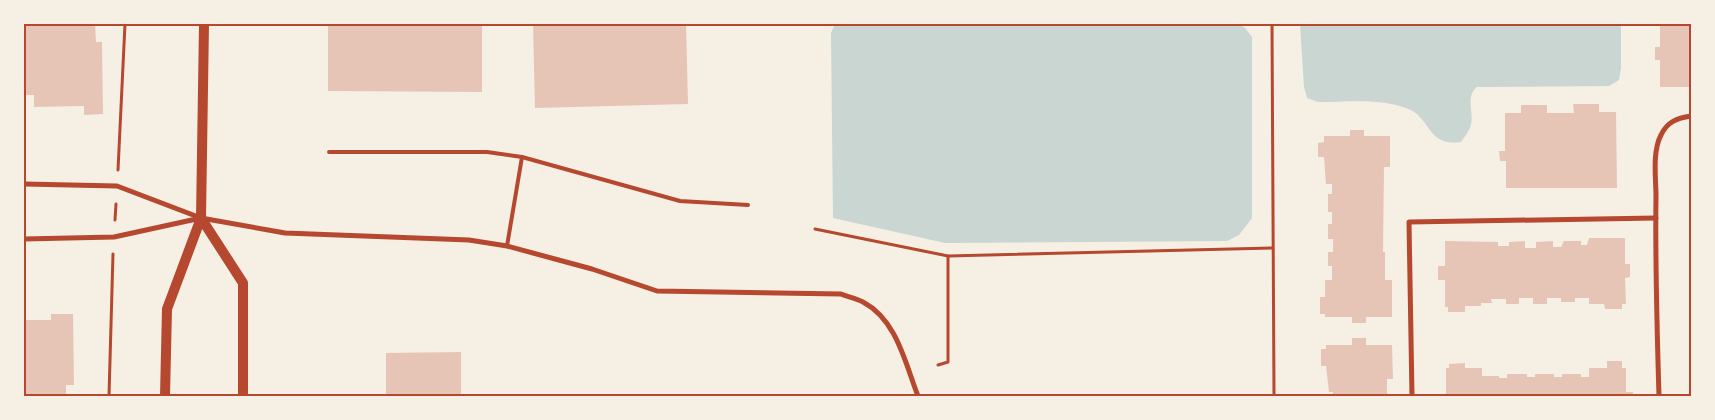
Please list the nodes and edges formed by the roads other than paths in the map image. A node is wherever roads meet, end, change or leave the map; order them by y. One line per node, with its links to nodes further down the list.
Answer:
1 (204, 24): 7 (main road)
2 (1691, 116): 8 (street)
3 (329, 152): 4 (lane)
4 (522, 157): 6 (lane); 10 (lane)
5 (24, 184): 7 (street)
6 (748, 205)
7 (201, 218): 9 (street); 10 (street); 11 (main road); 12 (main road)
8 (1656, 218): 14 (street); 15 (street)
9 (24, 239)
10 (507, 246): 13 (street)
11 (165, 396)
12 (243, 396)
13 (918, 396)
14 (1412, 396)
15 (1658, 396)

